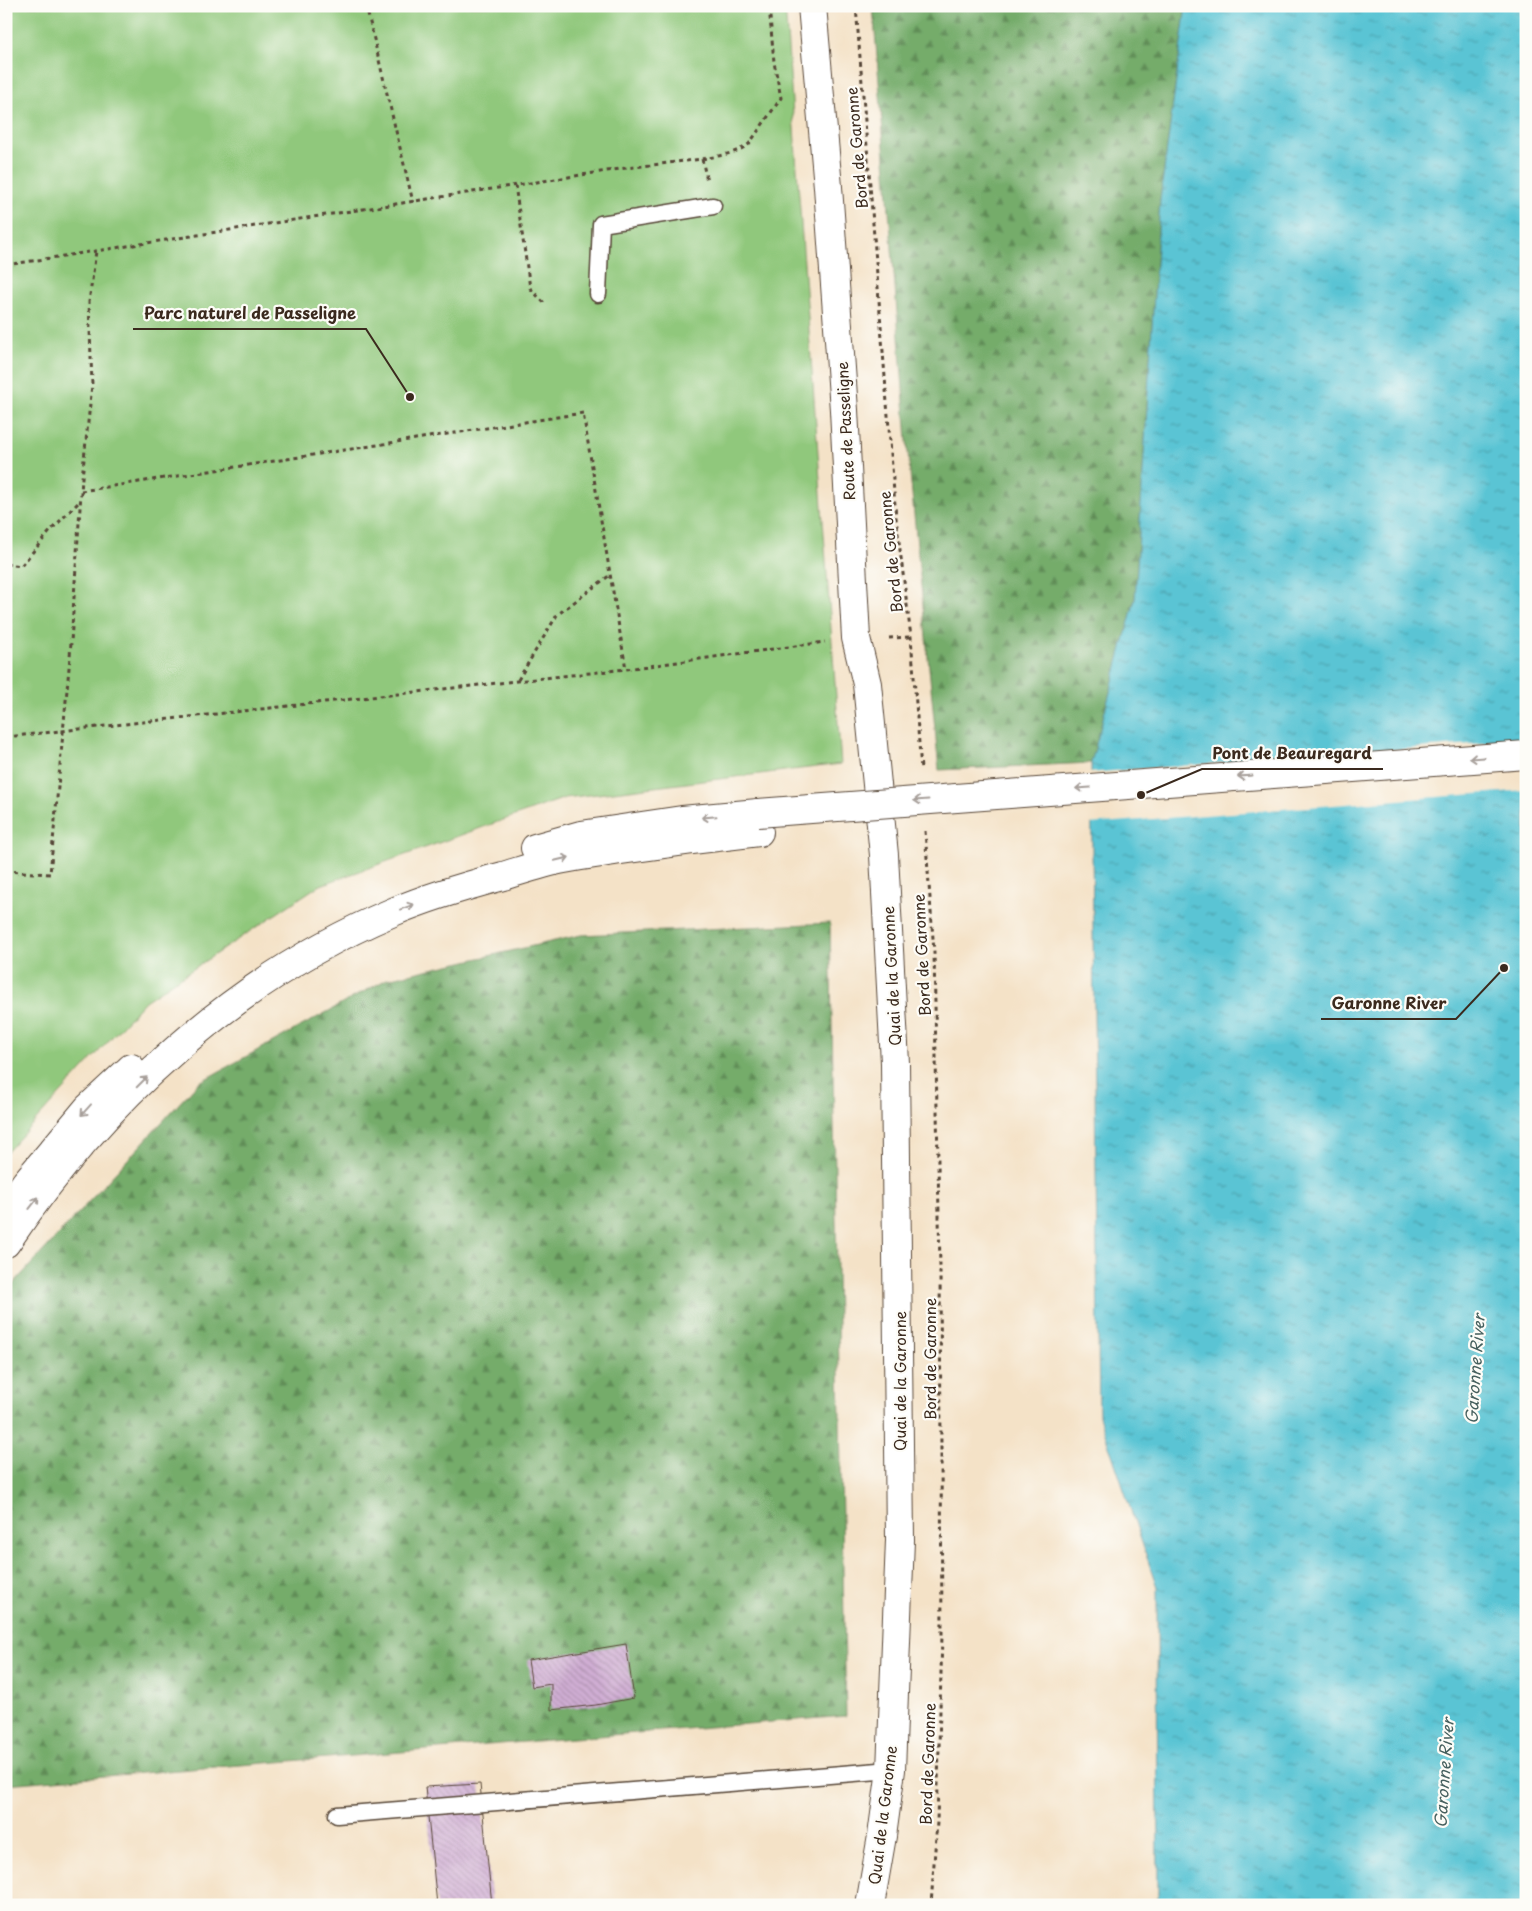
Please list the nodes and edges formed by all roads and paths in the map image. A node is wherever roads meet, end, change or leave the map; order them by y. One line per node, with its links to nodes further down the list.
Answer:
1 (366, 6): 7 (path)
2 (769, 6): 5 (path)
3 (812, 6): 17 (main road, Route de Passeligne)
4 (856, 6): 18 (path, Bord de Garonne)
5 (702, 159): 6 (path); 8 (path)
6 (515, 185): 7 (path); 12 (path)
7 (413, 202): 9 (path)
8 (713, 206): 11 (lane)
9 (96, 251): 10 (path); 13 (path)
10 (6, 265)
11 (598, 294)
12 (546, 305)
13 (81, 490): 14 (path); 16 (path)
14 (80, 501): 15 (path); 21 (path)
15 (6, 564)
16 (610, 575): 19 (path); 20 (path)
17 (856, 638): 18 (path); 19 (path); 28 (main road, Route de Passeligne)
18 (911, 638): 25 (path, Bord de Garonne)
19 (626, 669): 20 (path)
20 (518, 680): 21 (path)
21 (63, 731): 22 (path); 29 (path)
22 (6, 737)
23 (1526, 755): 26 (main road, one-way to 26, bridge)
24 (1526, 774): 26 (main road)
25 (921, 775)
26 (758, 822): 30 (main road, one-way to 30); 31 (main road, one-way to 26)
27 (924, 824): 35 (path, Bord de Garonne)
28 (884, 856): 32 (main road, Quai de la Garonne)
29 (6, 870)
30 (6, 1210)
31 (6, 1243)
32 (891, 1770): 33 (lane); 34 (main road, Quai de la Garonne)
33 (336, 1815)
34 (870, 1905)
35 (931, 1905)

